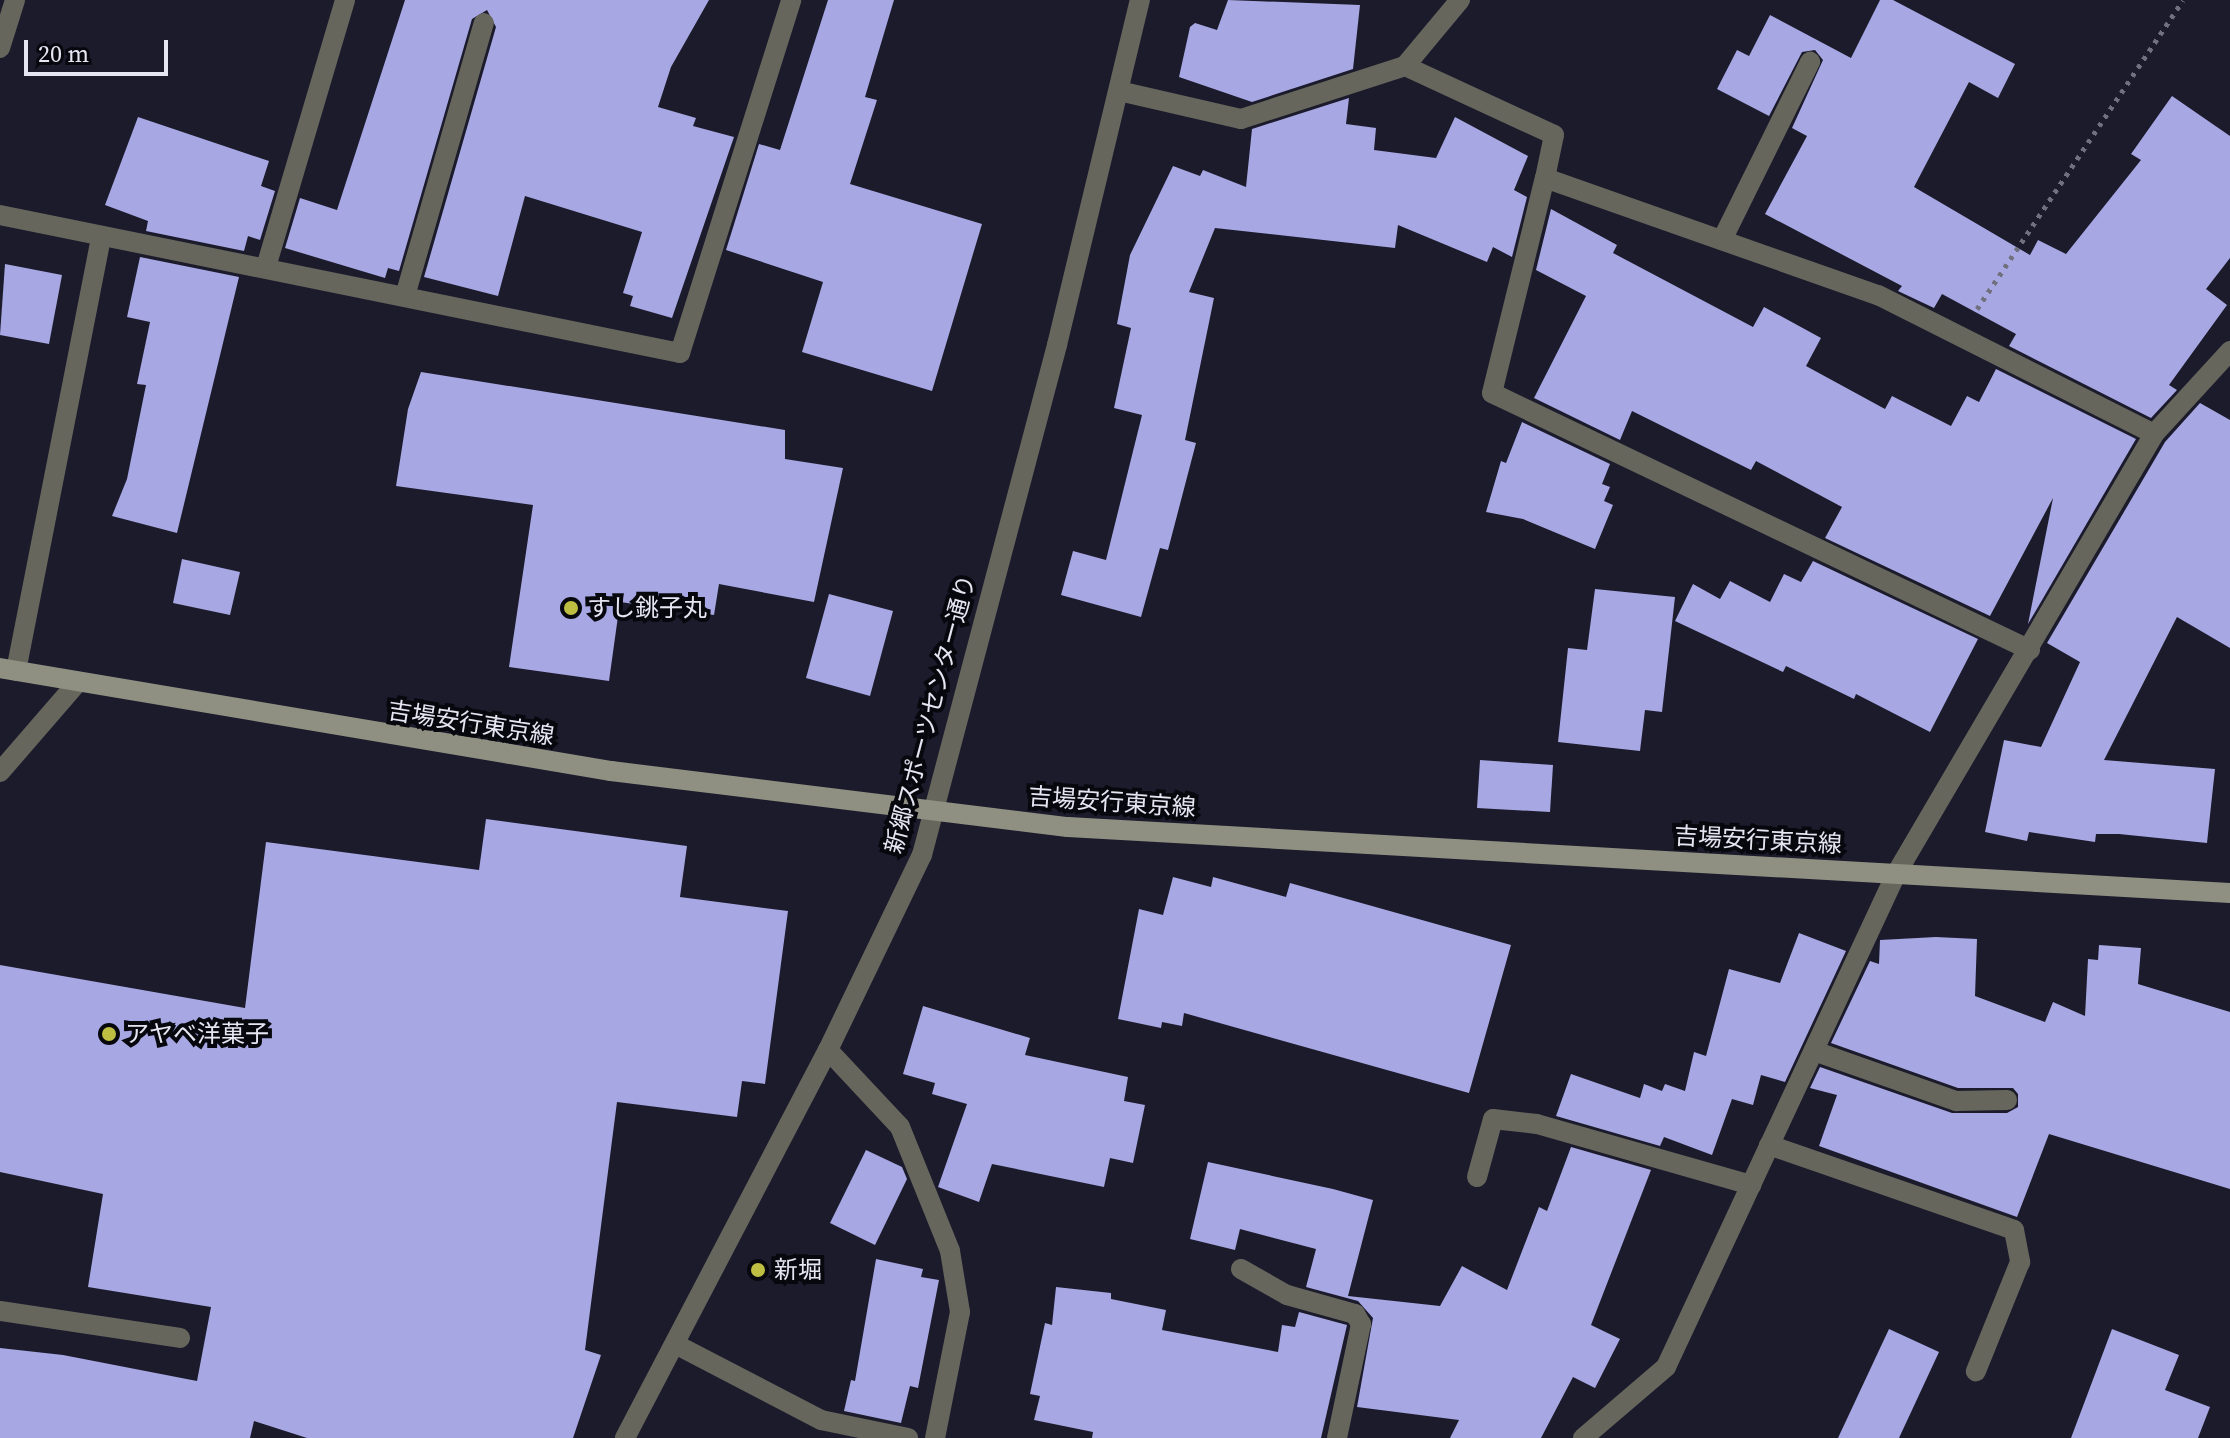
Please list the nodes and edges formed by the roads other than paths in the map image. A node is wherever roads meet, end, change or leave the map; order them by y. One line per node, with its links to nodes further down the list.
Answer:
1 (15, 0): 7 (street)
2 (345, 0): 15 (street)
3 (791, 0): 16 (street)
4 (1140, 0): 10 (street, 新郷スポーツセンター通り)
5 (1460, 0): 9 (street)
6 (484, 23): 16 (street)
7 (0, 48)
8 (1810, 62): 14 (street)
9 (1405, 66): 10 (street); 11 (street)
10 (1119, 91): 23 (street, 新郷スポーツセンター通り)
11 (1545, 178): 14 (street); 19 (street)
12 (0, 215): 13 (street)
13 (101, 239): 15 (street); 20 (street)
14 (1722, 240): 18 (street)
15 (266, 267): 16 (street)
16 (405, 296)
17 (2230, 351): 18 (street)
18 (2154, 434): 19 (street)
19 (2030, 650): 24 (street)
20 (8, 670): 21 (main road, 吉場安行東京線)
21 (78, 682): 22 (street); 23 (main road, 吉場安行東京線)
22 (0, 772)
23 (935, 812): 24 (main road, 吉場安行東京線); 26 (street, 新郷スポーツセンター通り)
24 (1896, 874): 25 (main road, 吉場安行東京線); 27 (street)
25 (2230, 893)
26 (828, 1050): 35 (street, 新郷スポーツセンター通り); 39 (street)
27 (1814, 1051): 28 (street); 29 (street)
28 (2007, 1100)
29 (1769, 1145): 31 (street); 36 (street)
30 (1477, 1177): 31 (street)
31 (1751, 1185): 41 (street)
32 (1241, 1269): 40 (street)
33 (0, 1311): 34 (street)
34 (180, 1338)
35 (675, 1344): 37 (street, 新郷スポーツセンター通り); 38 (street)
36 (1976, 1371)
37 (625, 1438)
38 (908, 1438)
39 (935, 1438)
40 (1337, 1438)
41 (1583, 1438)

